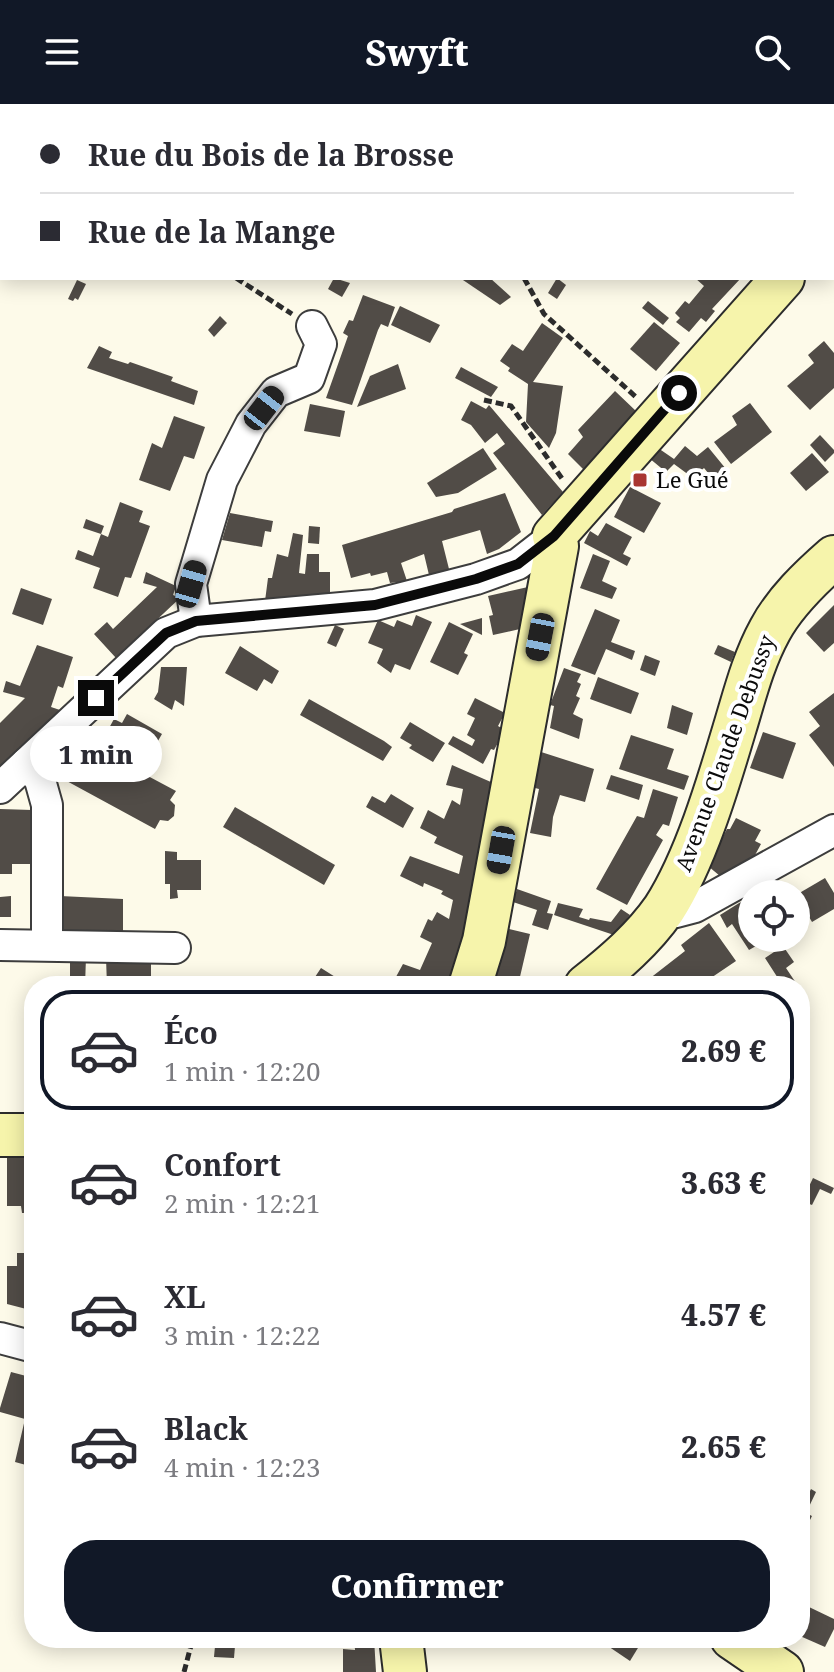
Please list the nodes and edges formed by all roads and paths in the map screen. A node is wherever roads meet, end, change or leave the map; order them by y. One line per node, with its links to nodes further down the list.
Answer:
1 (239, 280): 4 (path)
2 (525, 280): 6 (path)
3 (781, 280): 6 (street)
4 (312, 326): 10 (street)
5 (484, 400): 7 (path)
6 (658, 417): 7 (street)
7 (584, 500): 8 (street)
8 (554, 536): 10 (street); 18 (street)
9 (834, 557): 14 (street, Avenue Claude Debussy)
10 (196, 621): 11 (street)
11 (27, 763): 12 (street); 16 (street)
12 (0, 788)
13 (834, 830): 14 (street)
14 (664, 909): 19 (street, Avenue Claude Debussy)
15 (0, 945): 16 (street)
16 (47, 945): 17 (street)
17 (175, 948)
18 (473, 976)
19 (599, 976)
20 (0, 1135): 21 (street)
21 (24, 1135)
22 (0, 1338): 23 (street)
23 (24, 1344)
24 (190, 1648): 27 (path)
25 (402, 1648): 28 (street)
26 (747, 1648): 29 (street)
27 (184, 1672)
28 (405, 1672)
29 (782, 1672)

